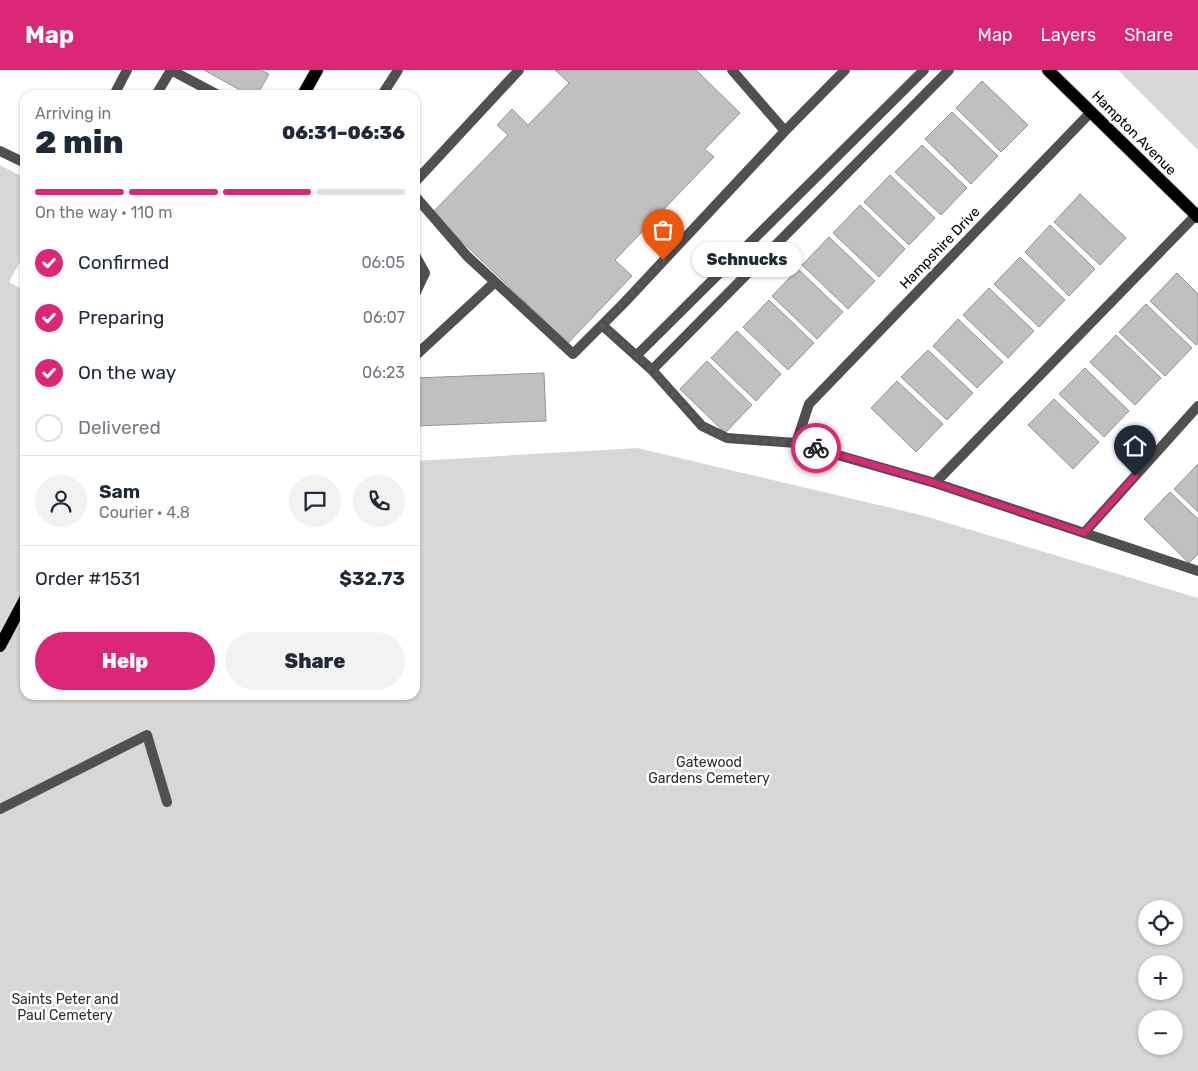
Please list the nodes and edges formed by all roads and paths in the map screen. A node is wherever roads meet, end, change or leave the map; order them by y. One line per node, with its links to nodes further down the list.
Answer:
1 (127, 70): 11 (street)
2 (171, 70): 12 (street); 13 (street)
3 (317, 70): 14 (main road)
4 (398, 70): 15 (street)
5 (519, 70): 20 (street)
6 (732, 70): 17 (street)
7 (845, 70): 17 (street)
8 (924, 70): 28 (street)
9 (949, 70): 29 (street)
10 (1048, 70): 16 (main road, Hampton Avenue)
11 (117, 90)
12 (159, 90)
13 (209, 90)
14 (307, 90)
15 (385, 90)
16 (1092, 112): 22 (main road, Hampton Avenue); 31 (street, Hampshire Drive)
17 (785, 131): 26 (street)
18 (0, 151): 19 (street)
19 (20, 161)
20 (420, 177)
21 (420, 202): 24 (street)
22 (1197, 216): 32 (street)
23 (420, 264): 25 (street)
24 (495, 282): 26 (street); 27 (street)
25 (420, 284)
26 (602, 325): 28 (street)
27 (420, 351)
28 (636, 356): 29 (street)
29 (652, 370): 31 (street)
30 (1198, 406): 33 (street)
31 (796, 443): 32 (street)
32 (935, 483): 33 (street)
33 (1084, 533): 34 (street)
34 (1198, 571)
35 (20, 609): 36 (main road)
36 (0, 646)
37 (167, 802): 38 (street)
38 (0, 809)

